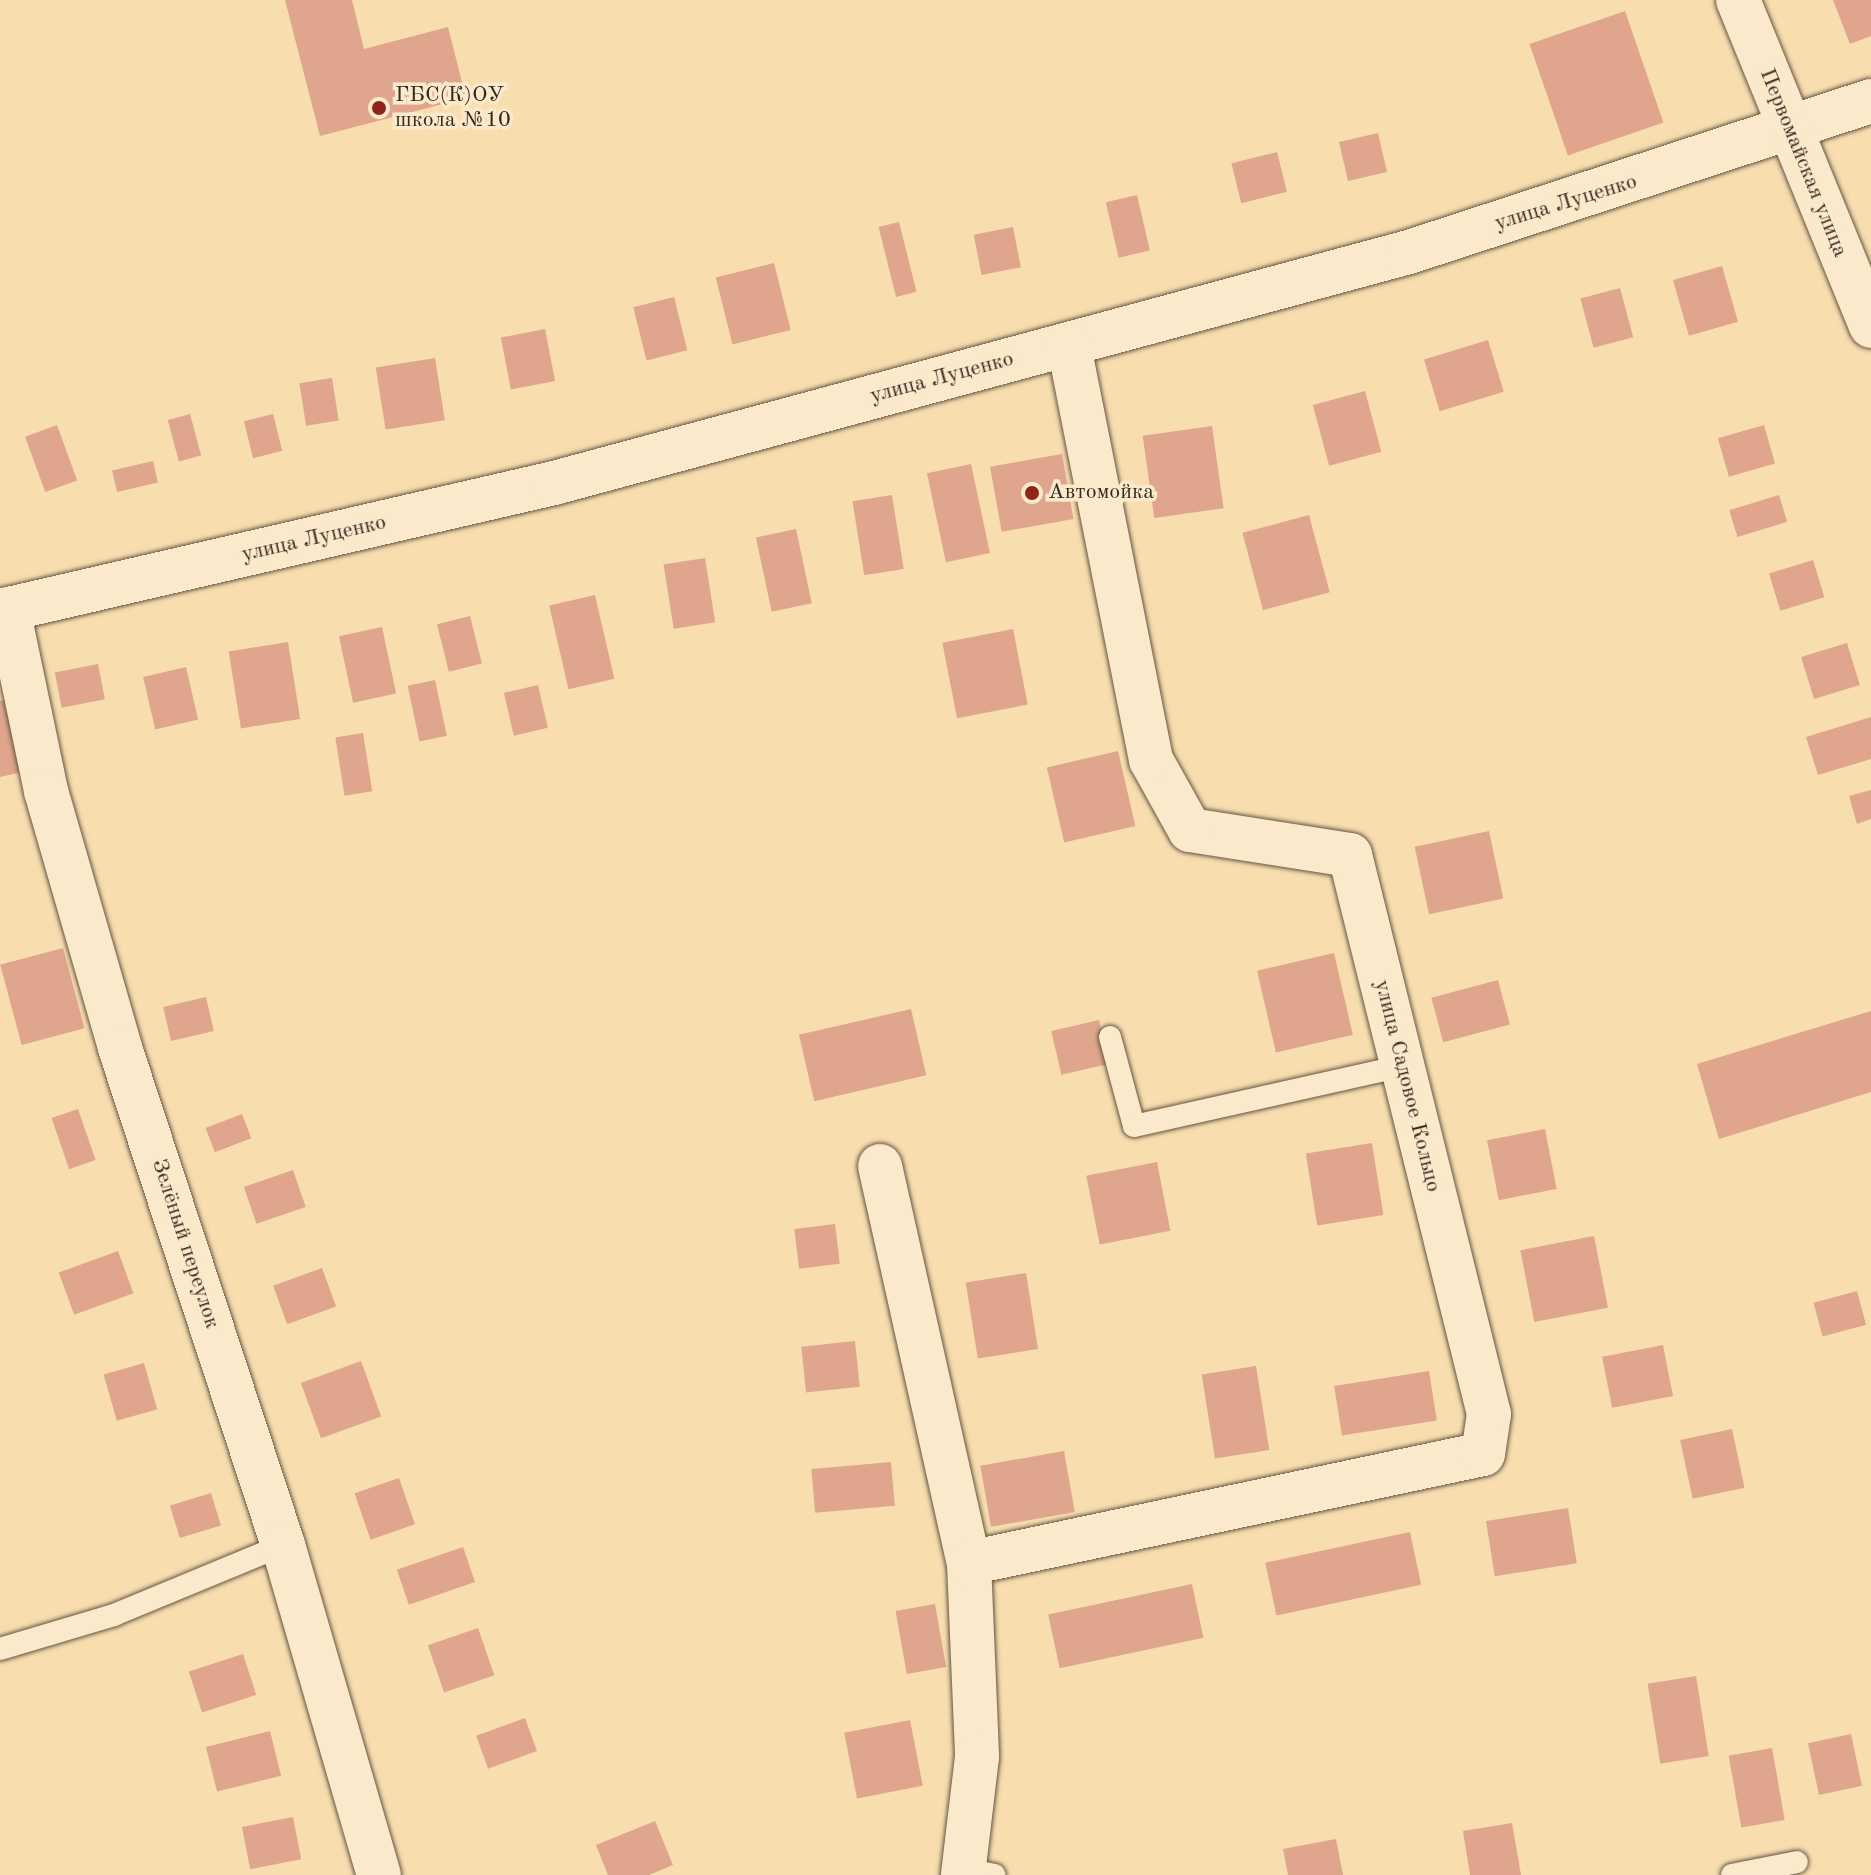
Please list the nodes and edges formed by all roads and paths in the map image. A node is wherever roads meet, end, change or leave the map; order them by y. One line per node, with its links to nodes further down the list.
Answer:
1 (1738, 0): 3 (street, Первомайская улица)
2 (1871, 101): 3 (street, улица Луценко)
3 (1789, 133): 4 (street, Первомайская улица); 5 (street, улица Луценко)
4 (1871, 326)
5 (1069, 344): 6 (street, улица Луценко); 8 (street, улица Садовое Кольцо)
6 (4, 610): 10 (street, Зелёный переулок)
7 (1110, 1037): 8 (lane)
8 (1402, 1066): 11 (street, улица Садовое Кольцо)
9 (880, 1166): 11 (street)
10 (283, 1545): 12 (lane); 15 (street, Зелёный переулок)
11 (969, 1563): 14 (street)
12 (0, 1649)
13 (1797, 1862): 16 (lane)
14 (974, 1873)
15 (379, 1875)
16 (1732, 1875)

